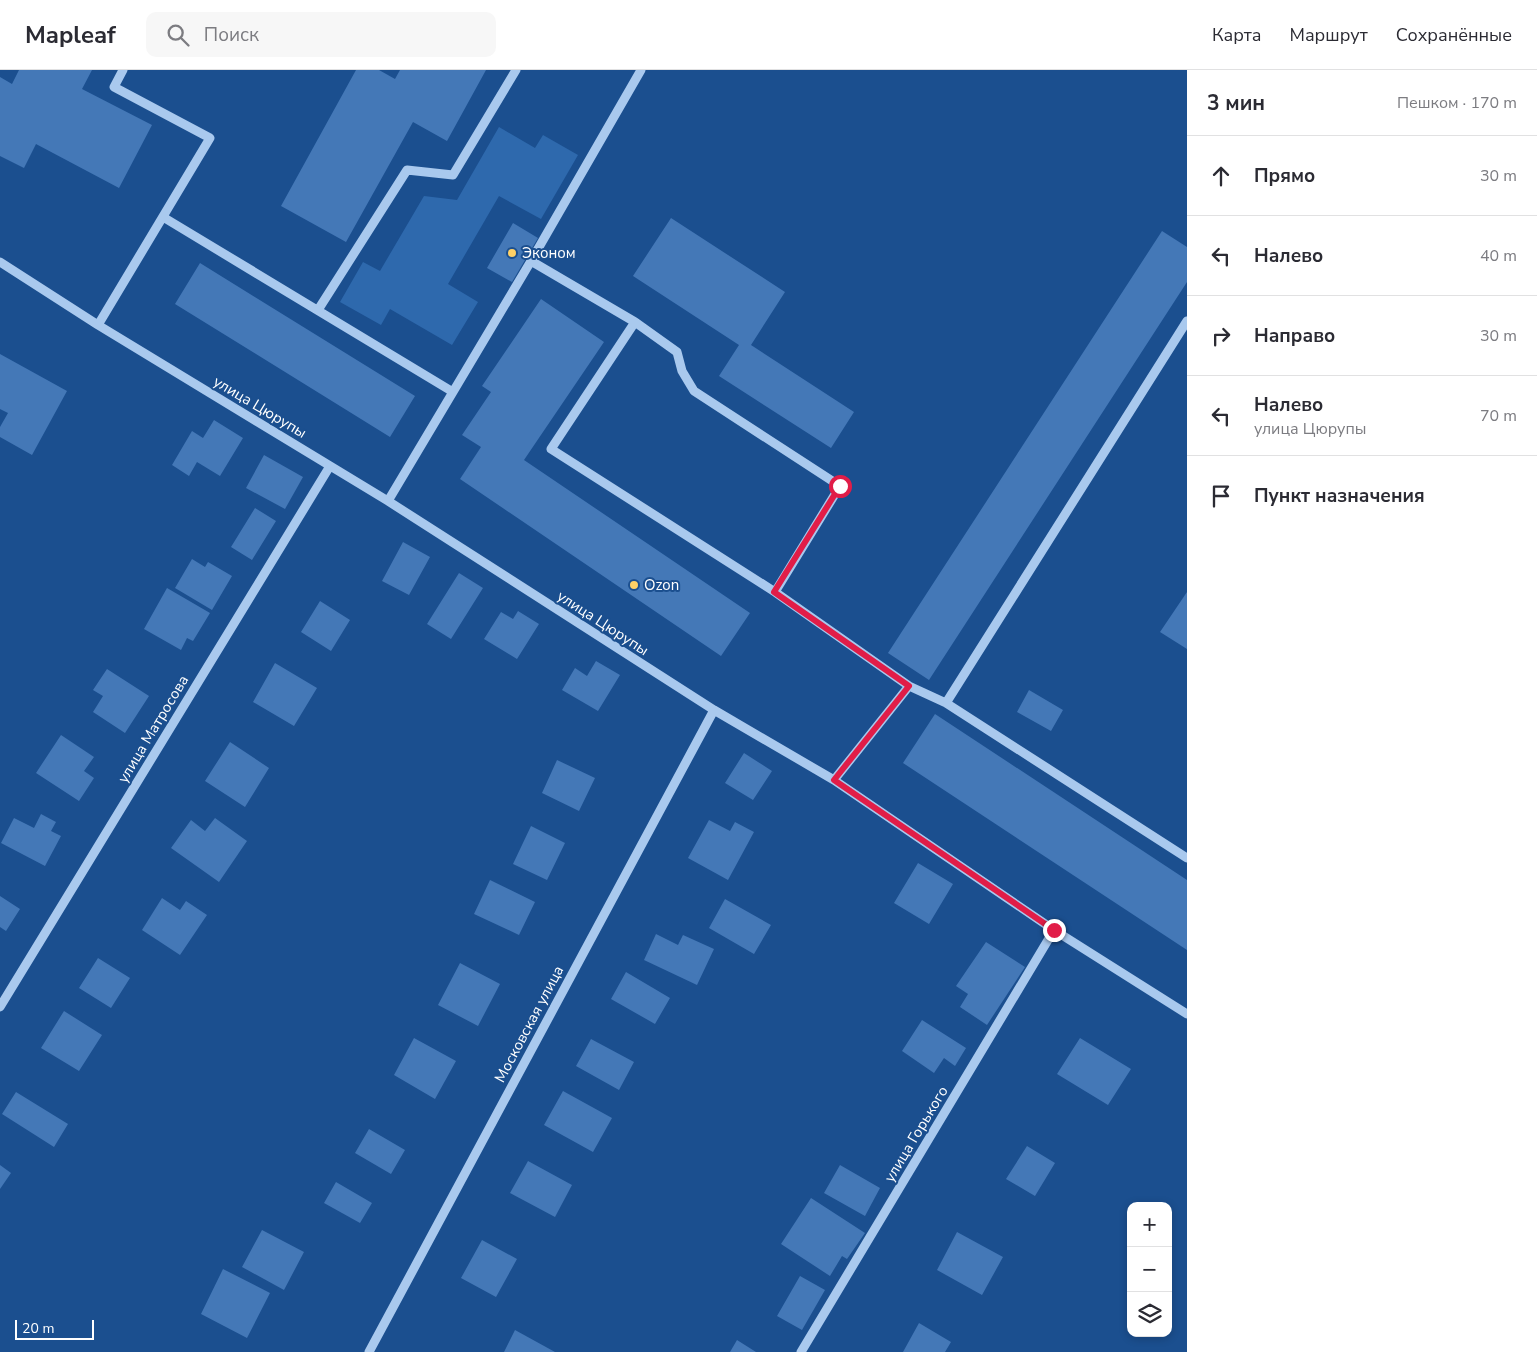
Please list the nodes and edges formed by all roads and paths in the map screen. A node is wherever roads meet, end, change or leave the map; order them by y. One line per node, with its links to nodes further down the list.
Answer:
1 (123, 70): 4 (street)
2 (516, 70): 7 (street)
3 (641, 70): 5 (street)
4 (163, 217): 7 (street); 10 (street)
5 (531, 261): 9 (street); 11 (street)
6 (0, 262): 10 (street, улица Цюрупы)
7 (318, 310): 11 (street)
8 (1187, 321): 16 (street)
9 (635, 322): 14 (street); 14 (street)
10 (98, 325): 12 (street, улица Цюрупы)
11 (453, 392): 13 (street)
12 (330, 466): 13 (street, улица Цюрупы); 21 (street, улица Матросова)
13 (388, 501): 17 (street, улица Цюрупы)
14 (774, 592): 15 (street)
15 (909, 686): 16 (street); 18 (street)
16 (946, 703): 19 (street)
17 (714, 710): 18 (street, улица Цюрупы); 23 (street, Московская улица)
18 (834, 780): 20 (street, улица Цюрупы)
19 (1187, 858)
20 (1054, 930): 22 (street, улица Цюрупы); 24 (street, улица Горького)
21 (0, 1008)
22 (1187, 1014)
23 (369, 1352)
24 (801, 1352)

